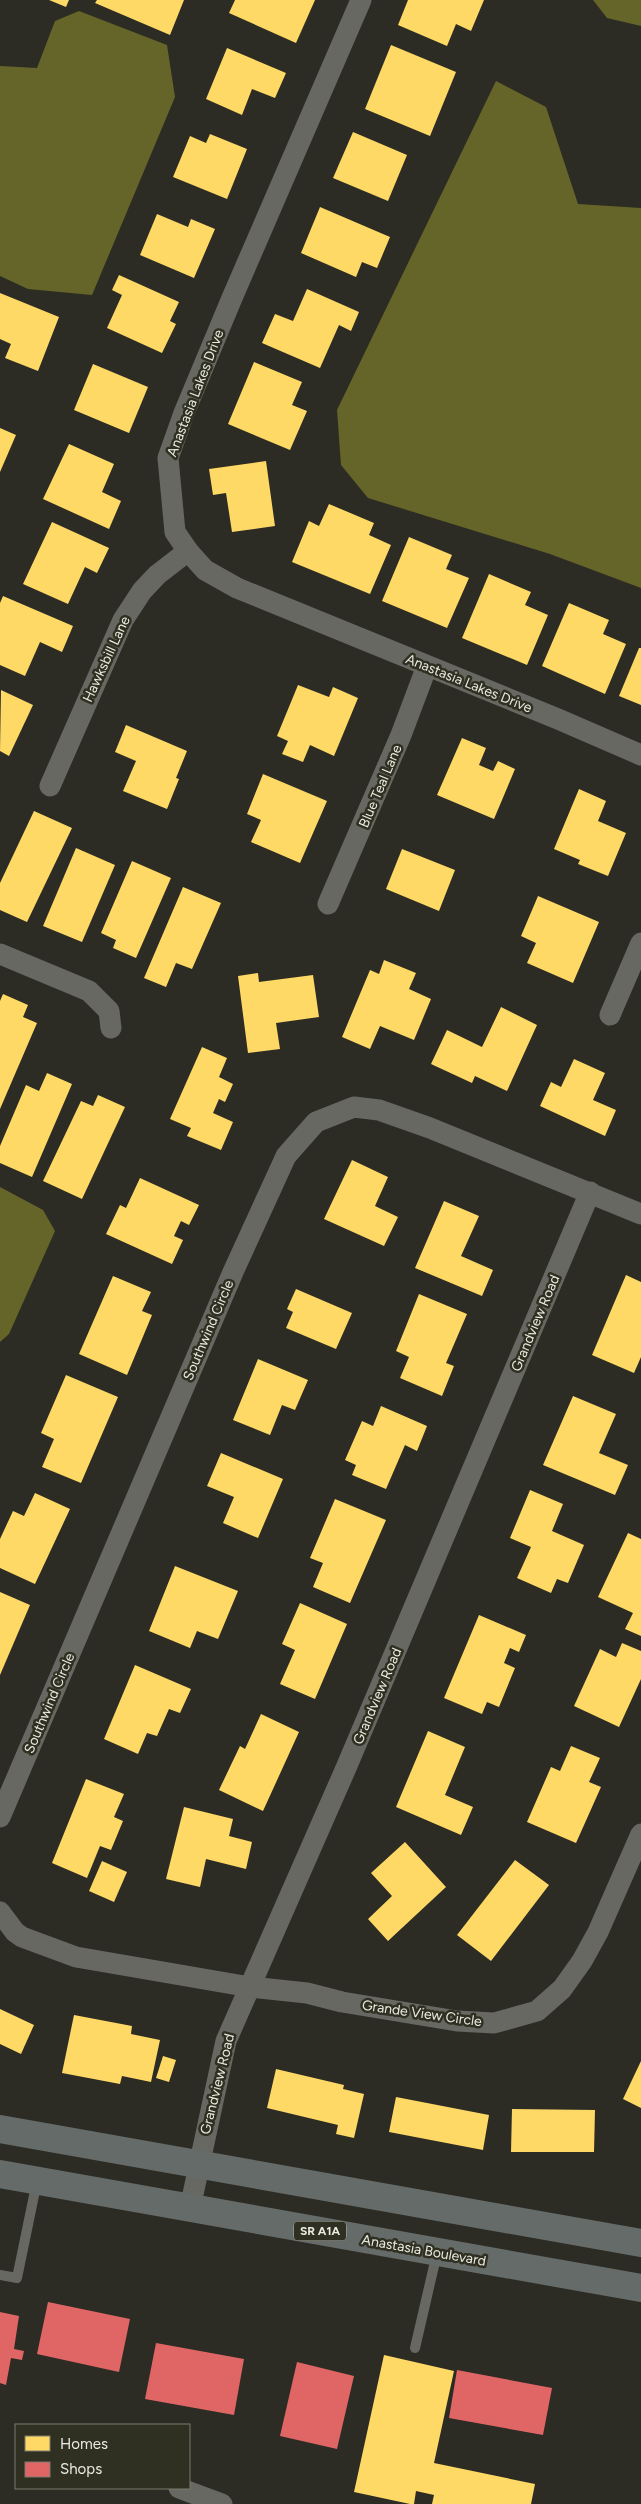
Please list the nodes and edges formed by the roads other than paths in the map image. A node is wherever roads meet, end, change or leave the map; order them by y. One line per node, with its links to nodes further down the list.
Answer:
1 (361, 0): 2 (street, Anastasia Lakes Drive)
2 (188, 551): 3 (street, Anastasia Lakes Drive); 5 (street, Hawksbill Lane)
3 (427, 666): 4 (street, Anastasia Lakes Drive); 6 (street, Blue Teal Lane)
4 (641, 755)
5 (50, 786)
6 (328, 904)
7 (641, 944): 9 (street)
8 (0, 954): 10 (street)
9 (610, 1015)
10 (111, 1028)
11 (590, 1192): 12 (street); 13 (street, Southwind Circle); 16 (street, Grandview Road)
12 (641, 1214)
13 (0, 1817)
14 (641, 1834): 16 (street, Grande View Circle)
15 (0, 1912): 16 (street)
16 (250, 1986): 18 (street, Grandview Road)
17 (0, 2129): 18 (main road)
18 (199, 2163): 21 (street, Grandview Road); 22 (main road)
19 (0, 2174): 20 (main road, Anastasia Boulevard / SR A1A)
20 (37, 2180): 21 (main road, Anastasia Boulevard / SR A1A); 24 (lane)
21 (190, 2208): 23 (main road, Anastasia Boulevard / SR A1A)
22 (641, 2243)
23 (437, 2252): 25 (main road, Anastasia Boulevard / SR A1A); 26 (lane)
24 (0, 2275)
25 (641, 2288)
26 (415, 2348)
27 (182, 2489): 28 (street)
28 (222, 2504)

